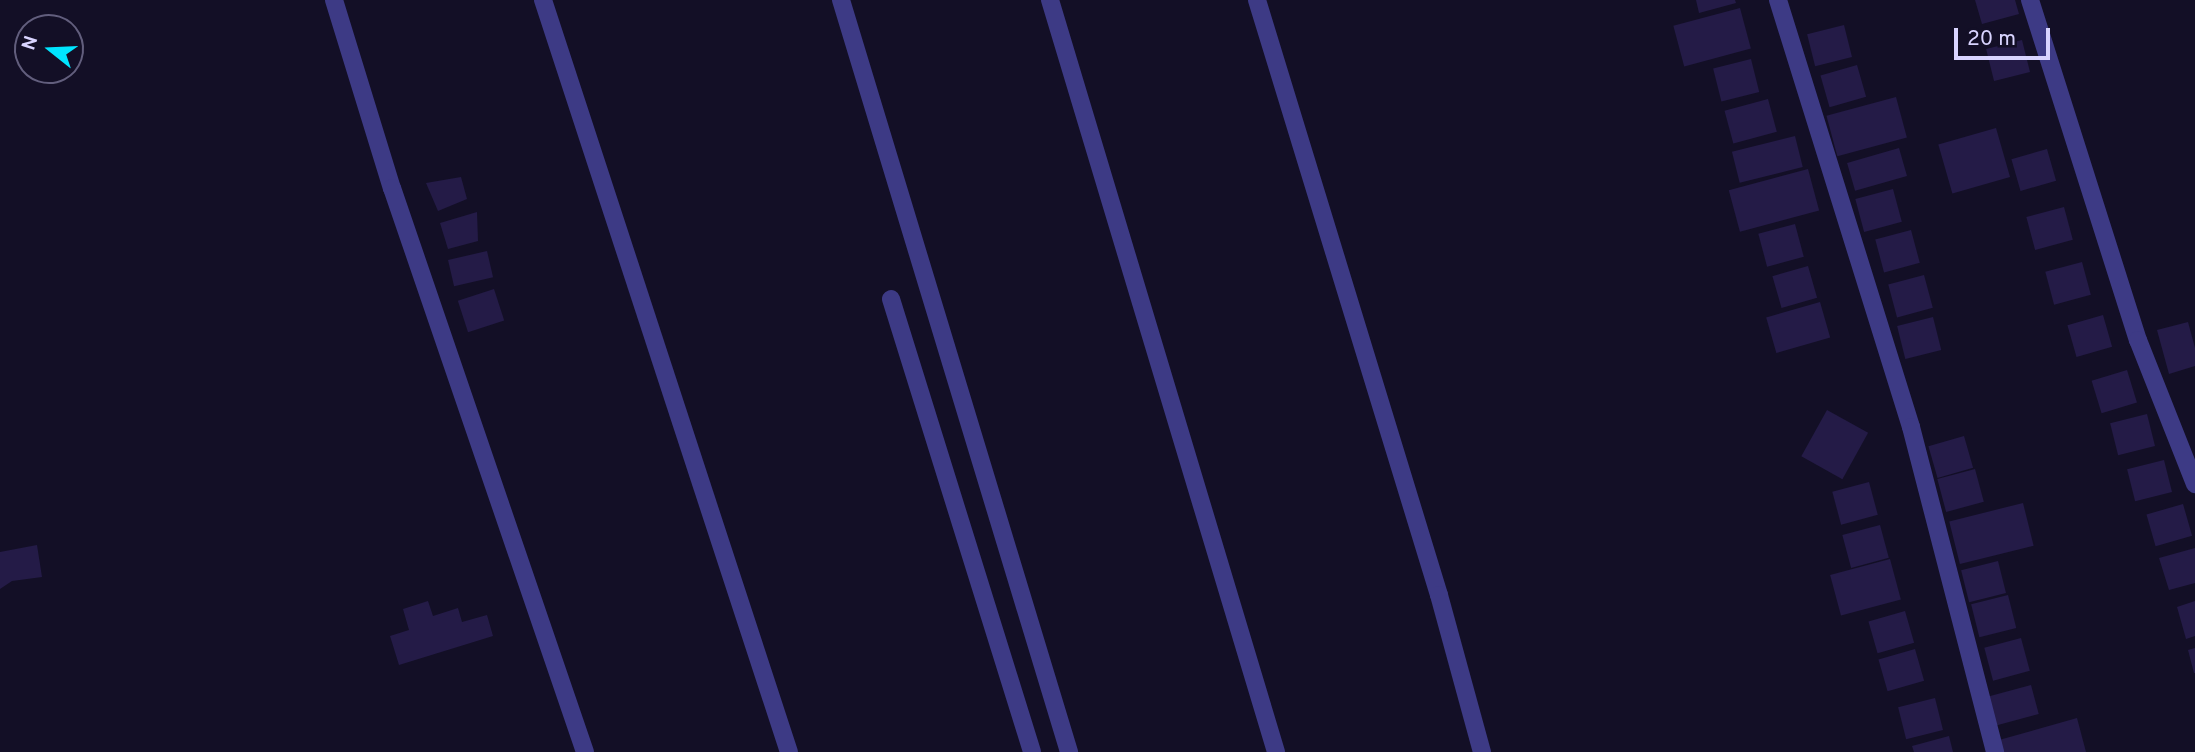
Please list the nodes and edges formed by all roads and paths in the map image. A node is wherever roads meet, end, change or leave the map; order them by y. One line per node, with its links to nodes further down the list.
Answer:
1 (334, 0): 10 (street)
2 (543, 0): 11 (street)
3 (841, 0): 13 (street)
4 (1050, 0): 14 (street)
5 (1257, 0): 15 (street)
6 (1778, 0): 16 (street)
7 (2030, 0): 9 (street)
8 (891, 299): 12 (street)
9 (2195, 484)
10 (585, 752)
11 (789, 752)
12 (1032, 752)
13 (1069, 752)
14 (1276, 752)
15 (1482, 752)
16 (1995, 752)

